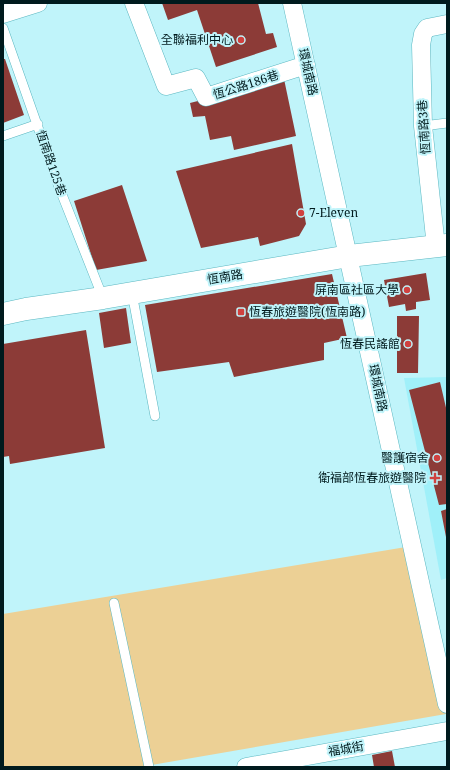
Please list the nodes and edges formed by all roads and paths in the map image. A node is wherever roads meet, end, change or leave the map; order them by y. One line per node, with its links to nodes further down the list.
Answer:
1 (38, 3): 4 (street)
2 (134, 3): 7 (street, 恆公路186巷)
3 (292, 3): 7 (street, 環城南路)
4 (3, 14)
5 (447, 24): 10 (street, 恆南路3巷)
6 (3, 28): 9 (lane, 恆南路125巷)
7 (306, 65): 13 (street, 環城南路)
8 (447, 123): 10 (lane)
9 (38, 124): 11 (lane); 15 (lane, 恆南路125巷)
10 (423, 126): 12 (street, 恆南路3巷)
11 (3, 136)
12 (441, 246): 13 (street, 恆南路)
13 (349, 256): 14 (street, 恆南路); 19 (street, 環城南路)
14 (132, 293): 15 (street, 恆南路); 17 (lane)
15 (103, 298): 16 (street, 恆南路)
16 (3, 314)
17 (155, 416)
18 (114, 603): 21 (lane)
19 (447, 704)
20 (447, 731): 22 (street, 福城街)
21 (149, 767)
22 (246, 767)

